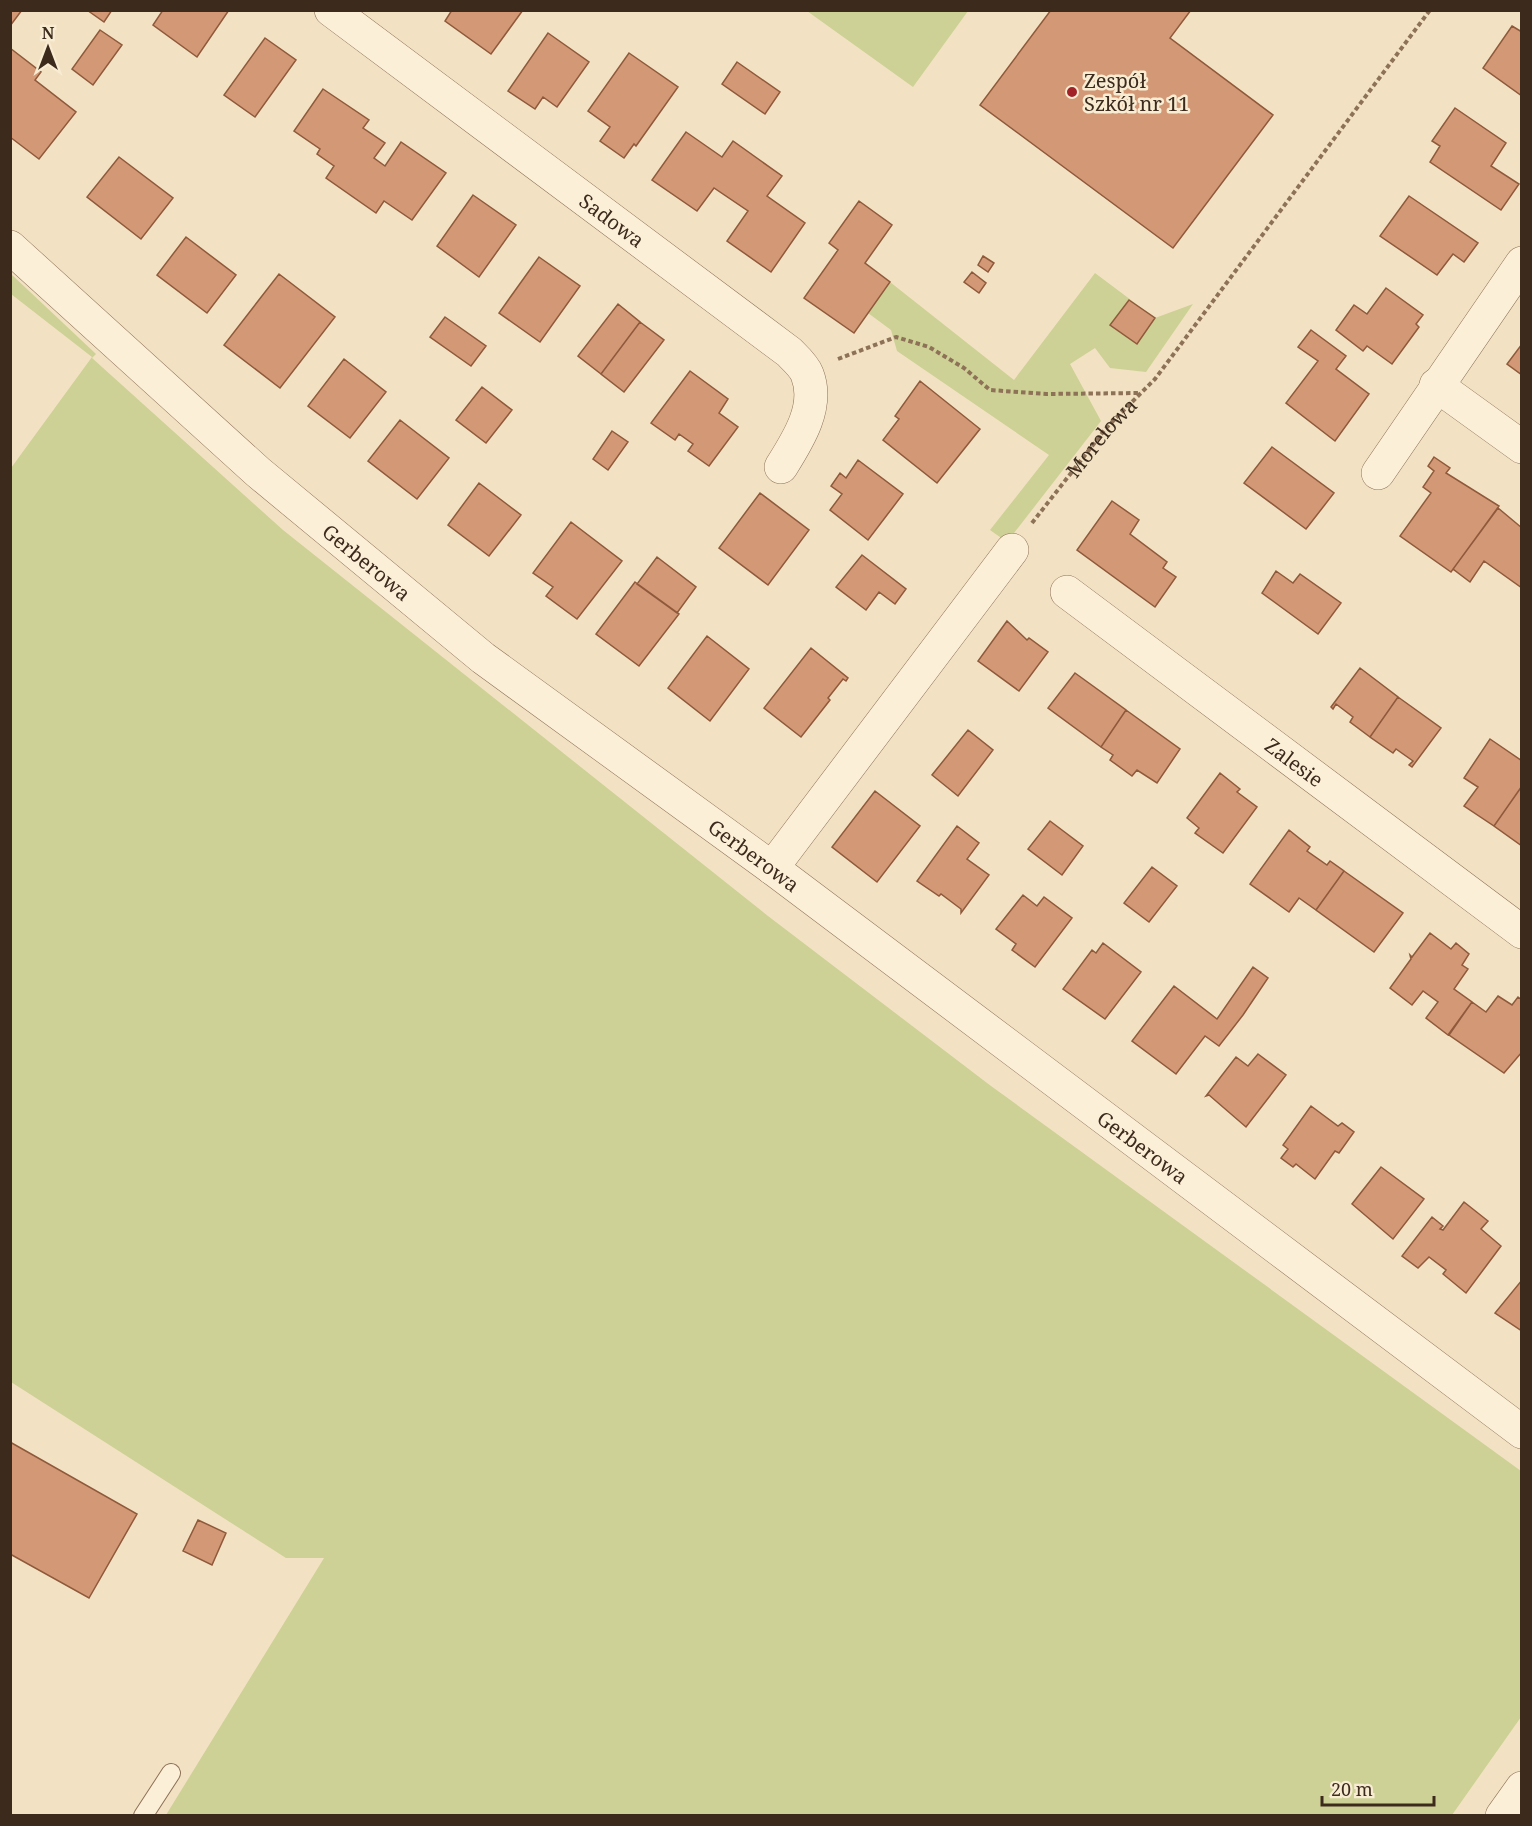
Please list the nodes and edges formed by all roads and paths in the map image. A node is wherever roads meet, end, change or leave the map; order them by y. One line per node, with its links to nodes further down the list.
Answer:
1 (331, 10): 5 (street, Sadowa)
2 (1430, 10): 7 (path, Morelowa)
3 (10, 248): 13 (street, Gerberowa)
4 (1521, 263): 6 (street)
5 (807, 371): 7 (path); 9 (street)
6 (1436, 385): 8 (street); 10 (street)
7 (1142, 393): 11 (path, Morelowa)
8 (1521, 447)
9 (781, 467)
10 (1378, 473)
11 (1012, 550): 13 (street)
12 (1067, 592): 14 (street, Zalesie)
13 (772, 868): 15 (street, Gerberowa)
14 (1521, 932)
15 (1521, 1432)
16 (171, 1773): 18 (lane)
17 (1521, 1788): 19 (street)
18 (143, 1815)
19 (1502, 1815)

